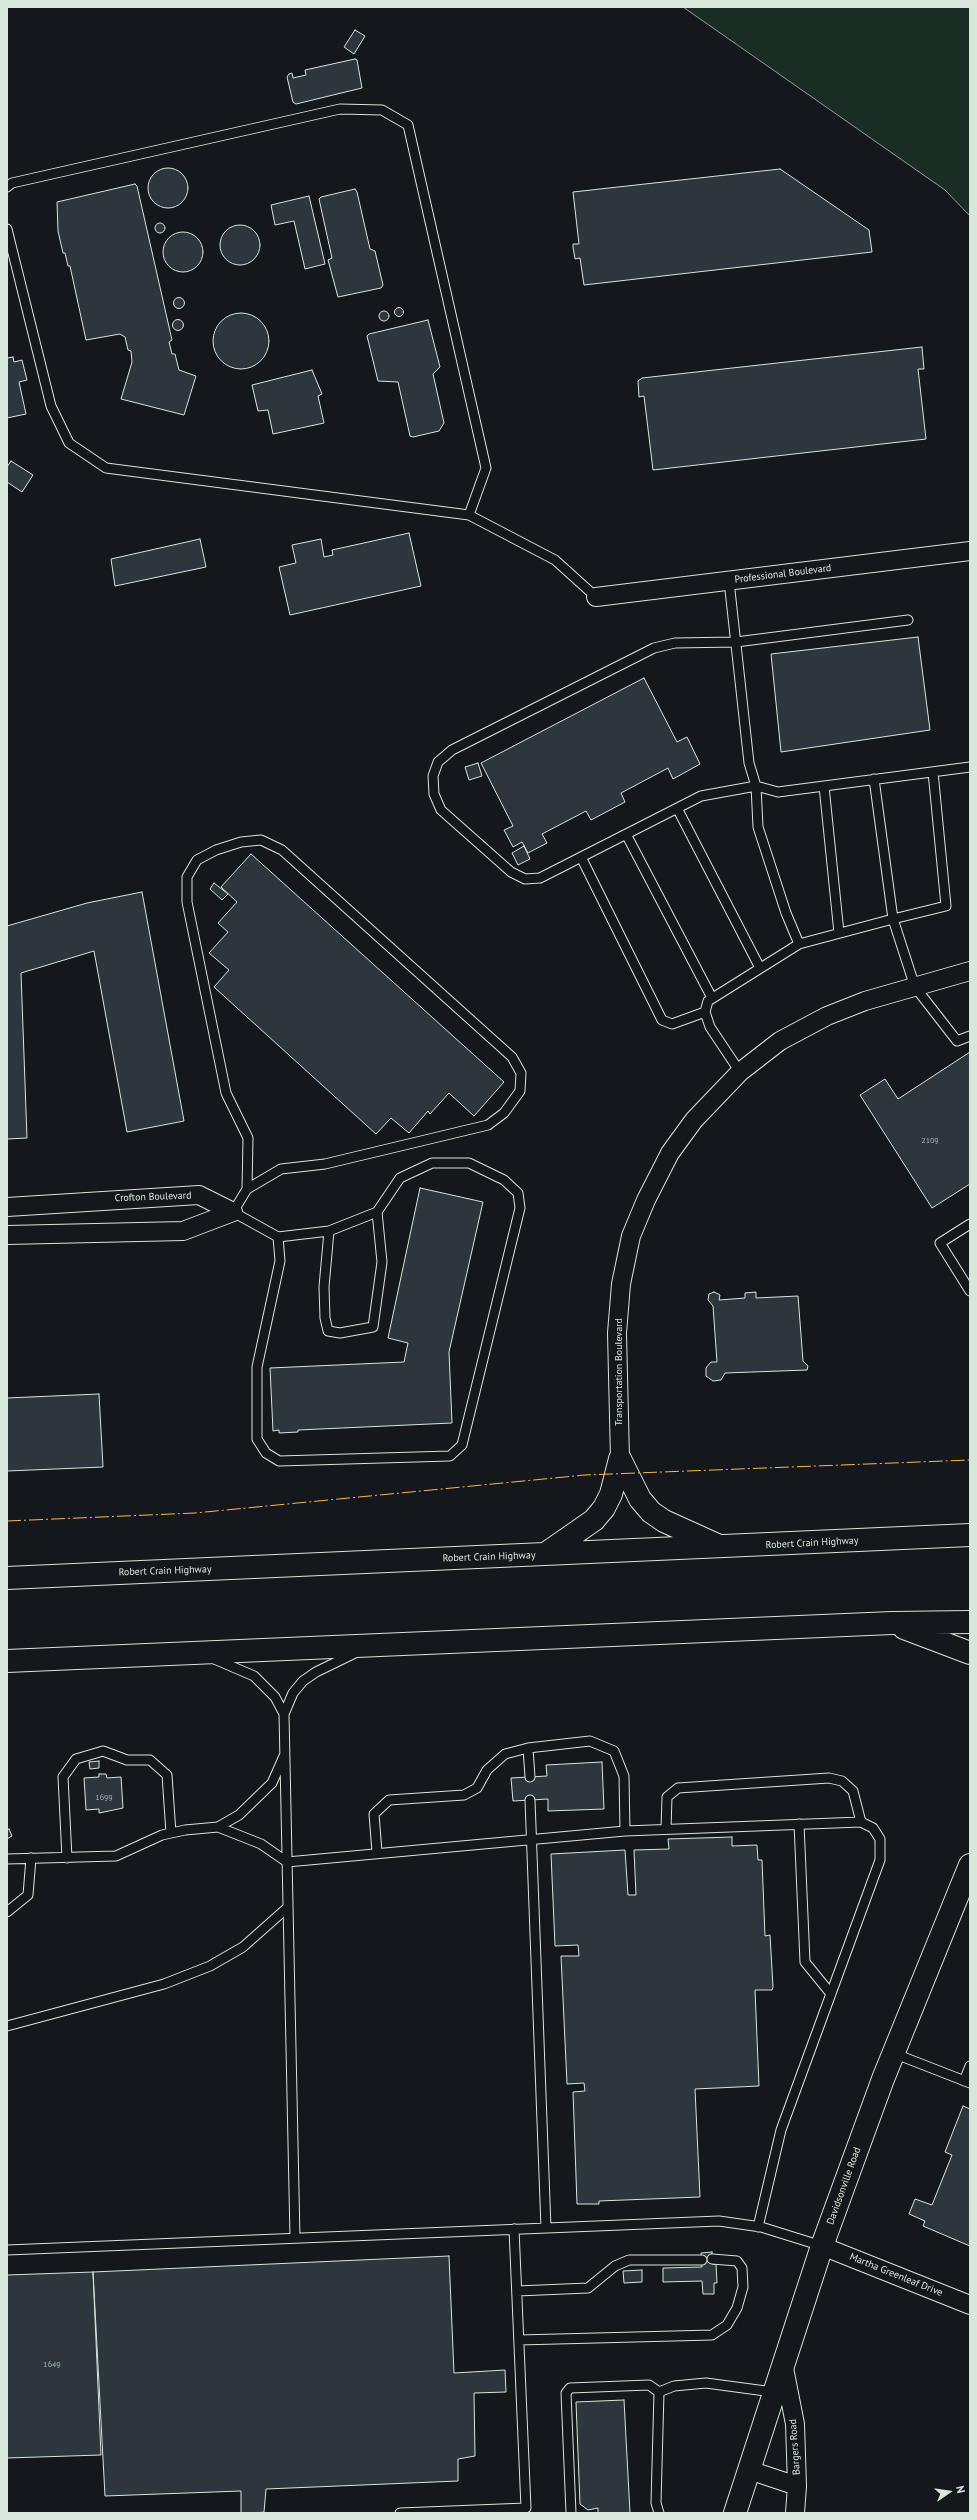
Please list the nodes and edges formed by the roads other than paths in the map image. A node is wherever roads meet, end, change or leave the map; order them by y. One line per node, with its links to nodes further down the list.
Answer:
1 (7, 187): 3 (lane)
2 (7, 228): 3 (lane)
3 (469, 516): 6 (lane)
4 (970, 552): 5 (street, Professional Boulevard)
5 (729, 581): 6 (street, Professional Boulevard); 8 (lane)
6 (596, 597)
7 (908, 620): 8 (lane)
8 (736, 642): 12 (lane); 16 (lane)
9 (970, 767): 10 (lane)
10 (933, 772): 11 (lane); 17 (lane)
11 (874, 780): 13 (lane); 17 (lane)
12 (756, 786): 13 (lane); 14 (lane); 19 (lane)
13 (824, 786): 18 (lane)
14 (677, 808): 15 (lane); 20 (lane)
15 (626, 834): 16 (lane); 23 (lane)
16 (581, 857): 24 (lane)
17 (893, 920): 18 (lane); 22 (lane)
18 (839, 933): 19 (lane)
19 (799, 944): 20 (lane)
20 (760, 968): 23 (lane)
21 (970, 971): 22 (street, Transportation Boulevard)
22 (915, 986): 25 (lane); 26 (street, Transportation Boulevard)
23 (712, 998): 24 (lane)
24 (705, 1012): 26 (lane)
25 (970, 1036)
26 (740, 1072): 36 (street, Transportation Boulevard)
27 (246, 1189): 27 (lane); 29 (lane)
28 (7, 1207): 29 (street, Crofton Boulevard)
29 (233, 1212): 33 (street); 34 (lane)
30 (377, 1212): 32 (lane); 32 (lane); 34 (lane)
31 (970, 1224): 35 (lane)
32 (329, 1231): 34 (lane)
33 (7, 1236)
34 (278, 1237)
35 (970, 1291)
36 (620, 1459): 38 (main road); 39 (main road)
37 (970, 1535): 38 (main road, Robert Crain Highway)
38 (722, 1548): 39 (main road, Robert Crain Highway)
39 (545, 1554): 40 (main road, Robert Crain Highway)
40 (40, 1576): 41 (main road, Robert Crain Highway); 42 (lane)
41 (7, 1578)
42 (7, 1584)
43 (970, 1622): 44 (main road)
44 (892, 1623): 45 (main road); 47 (main road)
45 (371, 1645): 46 (main road); 49 (lane)
46 (199, 1653): 48 (main road); 49 (lane)
47 (970, 1653)
48 (7, 1661)
49 (284, 1714): 51 (lane)
50 (528, 1748): 52 (lane); 58 (lane); 61 (lane)
51 (285, 1755): 56 (lane); 65 (lane)
52 (530, 1777)
53 (530, 1800): 60 (lane)
54 (861, 1822): 55 (lane); 57 (lane); 69 (lane)
55 (799, 1824): 57 (lane); 69 (lane)
56 (218, 1827): 59 (lane); 65 (lane)
57 (666, 1829): 58 (lane)
58 (625, 1830): 60 (lane)
59 (172, 1833): 63 (lane); 63 (lane)
60 (530, 1839): 61 (lane); 75 (lane)
61 (376, 1852): 65 (lane)
62 (31, 1858): 63 (lane); 64 (lane); 68 (lane)
63 (67, 1858)
64 (7, 1859)
65 (288, 1862): 67 (lane)
66 (970, 1865): 71 (main road, Davidsonville Road)
67 (288, 1907): 70 (lane); 77 (lane)
68 (7, 1912)
69 (831, 1994): 74 (lane)
70 (7, 2026)
71 (893, 2053): 73 (lane); 78 (main road, Davidsonville Road)
72 (970, 2066): 73 (lane)
73 (967, 2082)
74 (758, 2227): 75 (lane); 78 (lane)
75 (546, 2228): 76 (lane)
76 (514, 2229): 77 (lane); 82 (lane)
77 (295, 2238): 79 (lane)
78 (822, 2246): 83 (street, Martha Greenleaf Drive); 85 (main road, Davidsonville Road)
79 (7, 2250)
80 (712, 2259): 84 (lane)
81 (702, 2260): 82 (lane)
82 (517, 2291): 84 (lane)
83 (970, 2305)
84 (519, 2340): 90 (lane)
85 (782, 2362): 87 (main road, Davidsonville Road); 89 (street, Bargers Road)
86 (659, 2392): 87 (lane); 91 (lane); 92 (lane)
87 (773, 2392): 88 (main road, Davidsonville Road)
88 (749, 2470): 89 (street, Bargers Road); 93 (main road, Davidsonville Road)
89 (797, 2486): 94 (street, Bargers Road)
90 (400, 2513)
91 (571, 2513)
92 (658, 2513)
93 (735, 2513)
94 (796, 2513)

